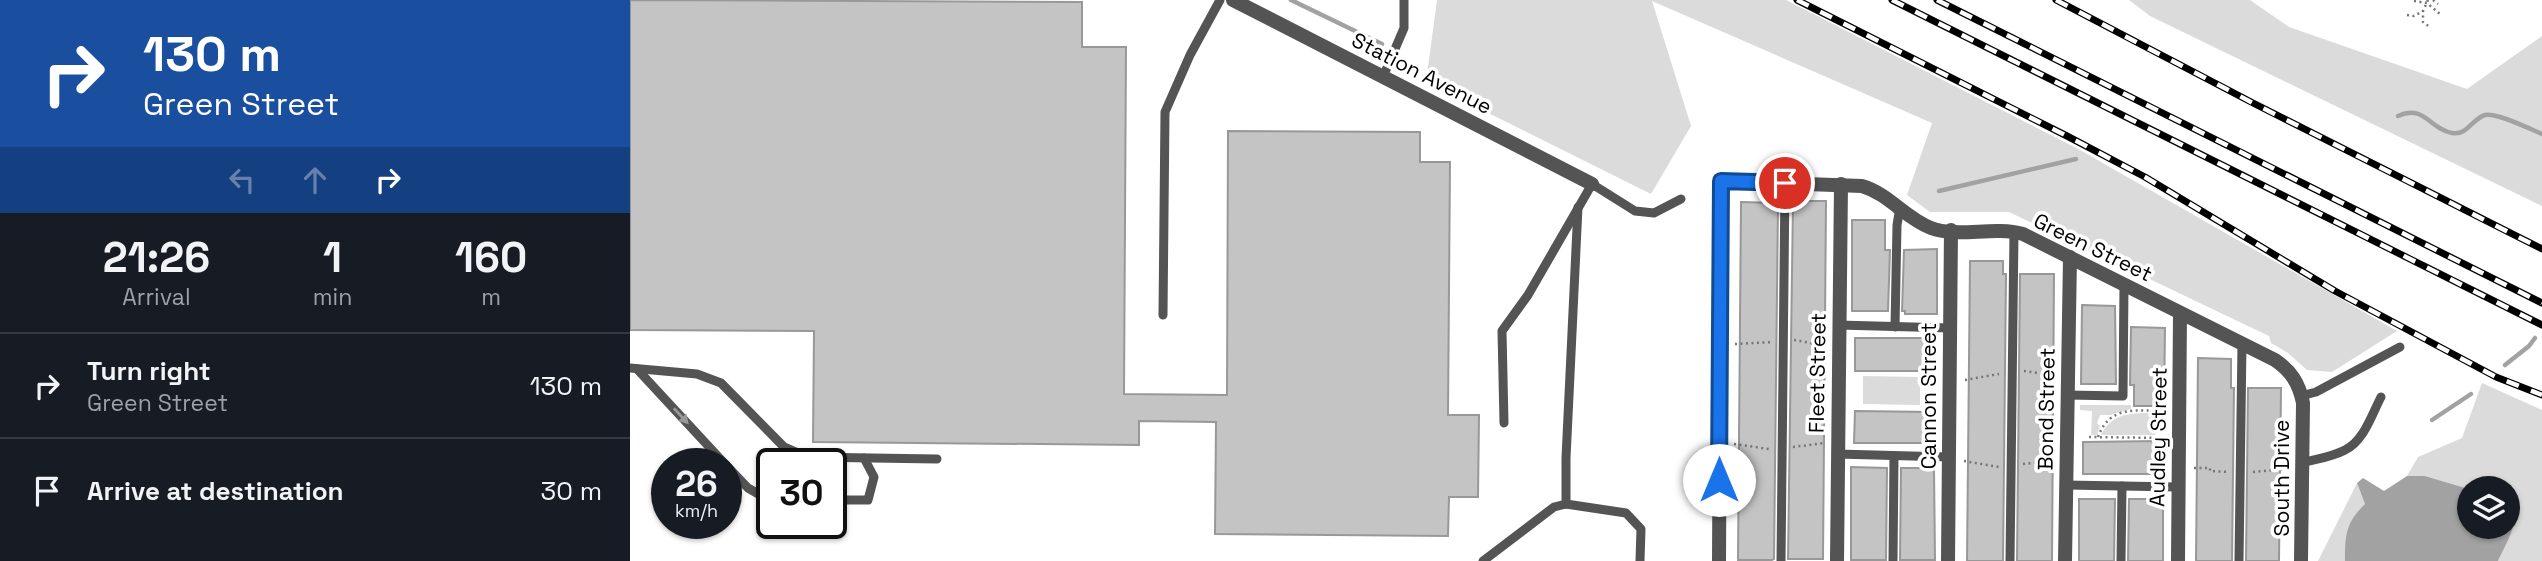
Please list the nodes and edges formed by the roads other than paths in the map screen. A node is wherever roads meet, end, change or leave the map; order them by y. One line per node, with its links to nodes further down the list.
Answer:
1 (1220, 0): 16 (lane)
2 (1233, 0): 4 (street, Station Avenue)
3 (1404, 0): 4 (lane)
4 (1383, 77): 6 (street, Station Avenue)
5 (1785, 183): 7 (street, Green Street); 43 (street, Green Street); 44 (lane)
6 (1592, 184): 8 (lane); 9 (lane)
7 (1841, 184): 10 (street, Green Street); 17 (street, Fleet Street)
8 (1681, 199)
9 (1578, 207): 26 (lane); 40 (lane)
10 (1900, 207): 11 (street, Green Street); 18 (lane)
11 (1951, 230): 12 (street, Green Street); 19 (street, Cannon Street)
12 (2014, 232): 13 (street, Green Street); 48 (lane)
13 (2070, 257): 14 (street, Green Street); 23 (street, Bond Street)
14 (2124, 285): 15 (street, Green Street); 23 (lane)
15 (2180, 314): 20 (street, Green Street); 37 (street, Audley Street)
16 (1163, 315)
17 (1838, 325): 18 (lane); 28 (street, Fleet Street)
18 (1895, 327): 19 (lane)
19 (1950, 328): 30 (street, Cannon Street)
20 (2242, 343): 24 (street, Green Street); 52 (lane)
21 (2400, 347): 24 (lane)
22 (633, 369): 27 (lane, one-way to 27); 31 (lane)
23 (2067, 394): 35 (street, Bond Street)
24 (2301, 396): 33 (street, South Drive)
25 (2381, 397): 33 (lane)
26 (1504, 423)
27 (710, 448)
28 (1837, 454): 29 (lane); 45 (street, Fleet Street)
29 (1894, 456): 30 (lane); 46 (lane)
30 (1949, 457): 47 (street, Cannon Street)
31 (864, 458): 32 (lane); 39 (lane)
32 (937, 459)
33 (2302, 463): 53 (street, South Drive)
34 (742, 481): 38 (lane)
35 (2066, 485): 36 (lane); 49 (street, Bond Street)
36 (2122, 486): 37 (lane); 50 (lane)
37 (2178, 487): 51 (street, Audley Street)
38 (756, 493)
39 (847, 500)
40 (1566, 504): 41 (lane); 42 (lane)
41 (1483, 561)
42 (1640, 561)
43 (1719, 561)
44 (1781, 561)
45 (1837, 561)
46 (1893, 561)
47 (1948, 561)
48 (2010, 561)
49 (2065, 561)
50 (2121, 561)
51 (2178, 561)
52 (2239, 561)
53 (2301, 561)

